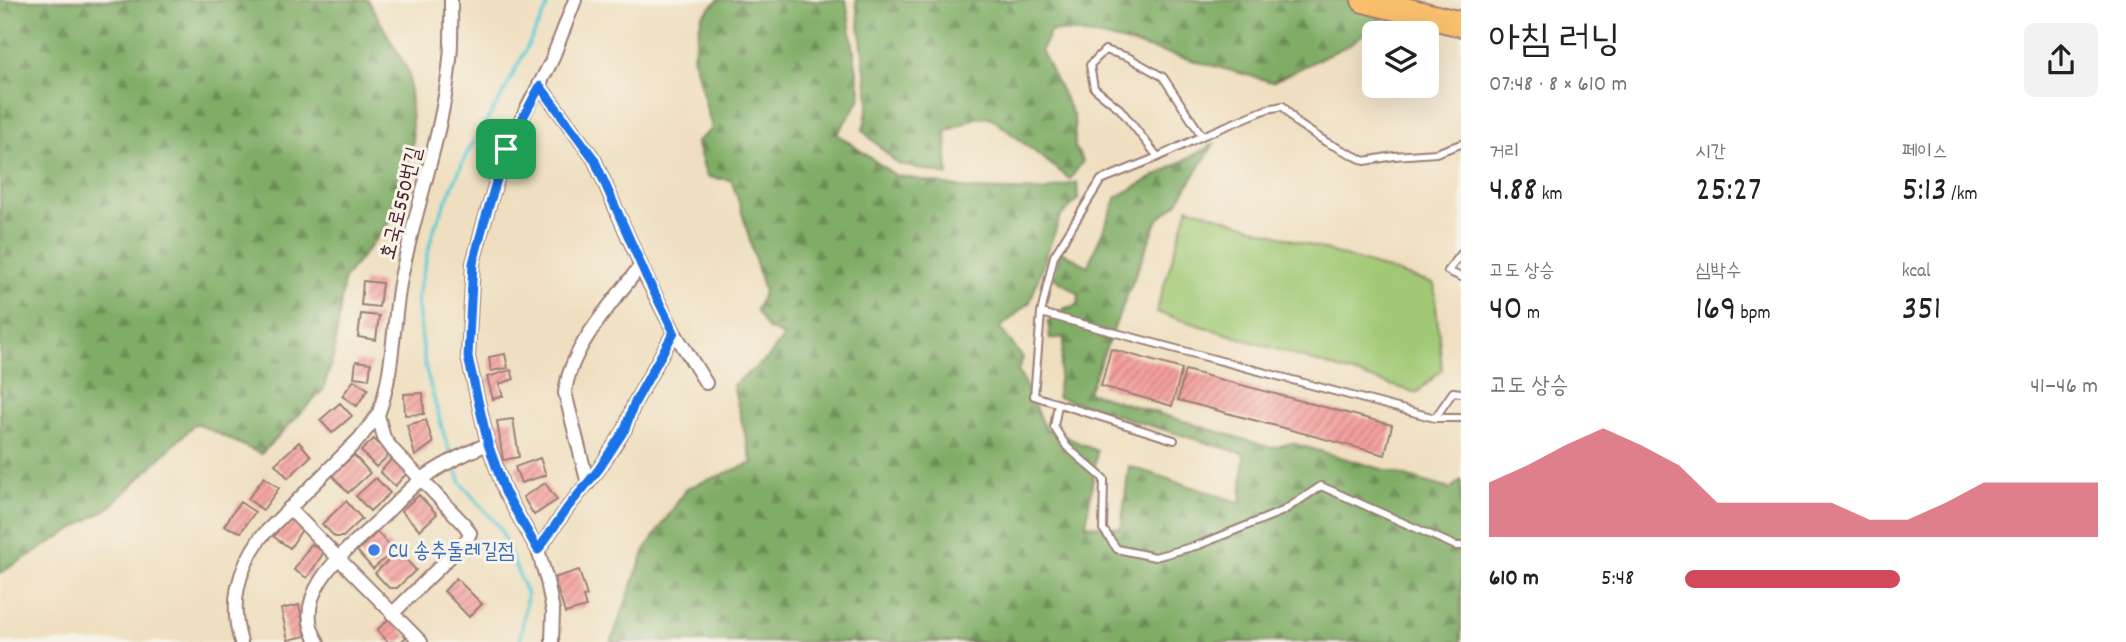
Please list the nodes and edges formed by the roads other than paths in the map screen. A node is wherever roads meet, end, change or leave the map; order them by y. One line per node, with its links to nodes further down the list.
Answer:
1 (451, 0): 17 (street, 호국로550번길)
2 (575, 0): 5 (street)
3 (1364, 0): 4 (highway)
4 (1461, 24)
5 (540, 86): 10 (street); 21 (street)
6 (1202, 136): 7 (lane); 8 (lane); 8 (lane)
7 (1461, 144)
8 (1158, 157): 12 (lane)
9 (1461, 254): 11 (lane)
10 (641, 265): 13 (street); 23 (street)
11 (1461, 277)
12 (1041, 313): 16 (lane); 18 (lane)
13 (674, 332): 14 (street); 23 (street)
14 (706, 383)
15 (1461, 393): 18 (lane)
16 (1058, 404): 20 (lane); 25 (lane)
17 (378, 415): 22 (street); 24 (street, 호국로550번길)
18 (1434, 418): 19 (lane)
19 (1461, 418)
20 (1174, 440)
21 (483, 446): 22 (street); 26 (street)
22 (427, 477): 27 (street); 28 (street)
23 (588, 484): 26 (street)
24 (289, 508): 27 (street); 29 (street, 호국로550번길)
25 (1461, 546)
26 (538, 550): 32 (street)
27 (338, 559): 28 (street); 30 (street)
28 (392, 614): 31 (street)
29 (241, 642)
30 (318, 642)
31 (421, 642)
32 (552, 642)

